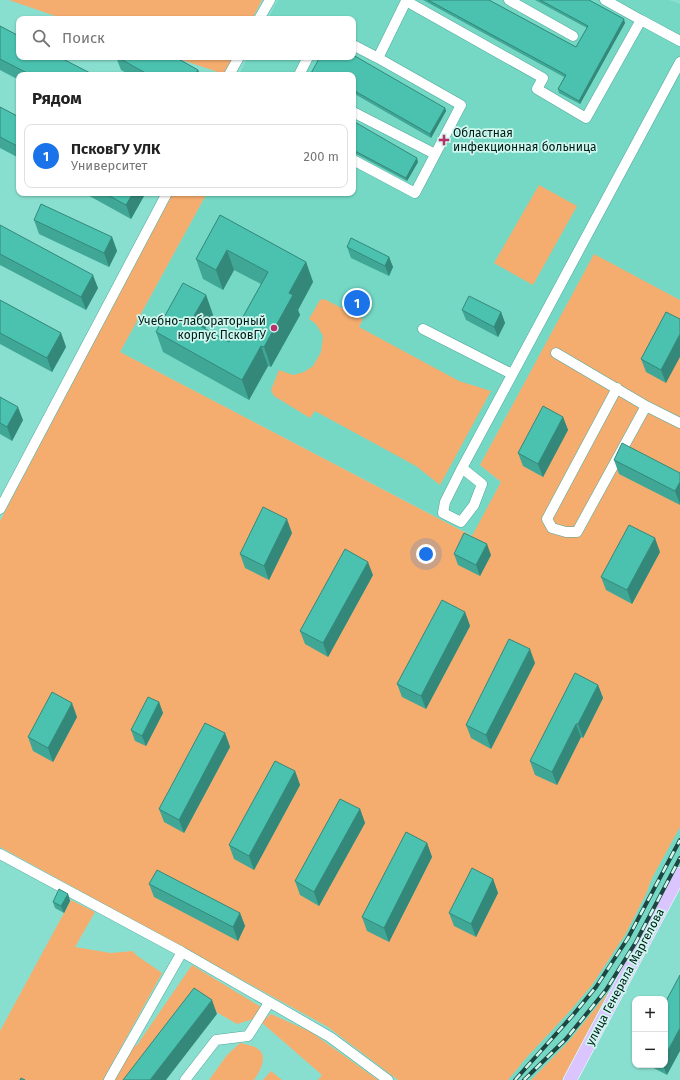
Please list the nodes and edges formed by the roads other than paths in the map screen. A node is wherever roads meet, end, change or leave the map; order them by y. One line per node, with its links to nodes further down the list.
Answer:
1 (270, 0): 5 (street)
2 (509, 0): 7 (street)
3 (605, 0): 6 (street)
4 (407, 1): 6 (street); 10 (street)
5 (261, 16)
6 (641, 20): 8 (street)
7 (573, 36)
8 (680, 41)
9 (356, 47): 10 (street)
10 (378, 58): 17 (street)
11 (237, 60): 14 (street)
12 (306, 60): 15 (street)
13 (680, 62): 22 (street)
14 (231, 72)
15 (300, 72)
16 (356, 114): 17 (street)
17 (435, 154): 18 (street)
18 (356, 162)
19 (165, 196): 27 (street)
20 (423, 329): 22 (street)
21 (556, 353): 23 (street)
22 (512, 374): 26 (street)
23 (617, 388): 24 (street); 24 (street)
24 (646, 406): 25 (street)
25 (680, 423)
26 (462, 468): 26 (street)
27 (0, 509)
28 (0, 854): 30 (street)
29 (680, 874): 35 (main road, улица Генерала Маргелова)
30 (182, 952): 31 (street); 32 (street)
31 (269, 1003): 33 (street); 34 (street)
32 (109, 1080)
33 (185, 1080)
34 (388, 1080)
35 (570, 1080)

